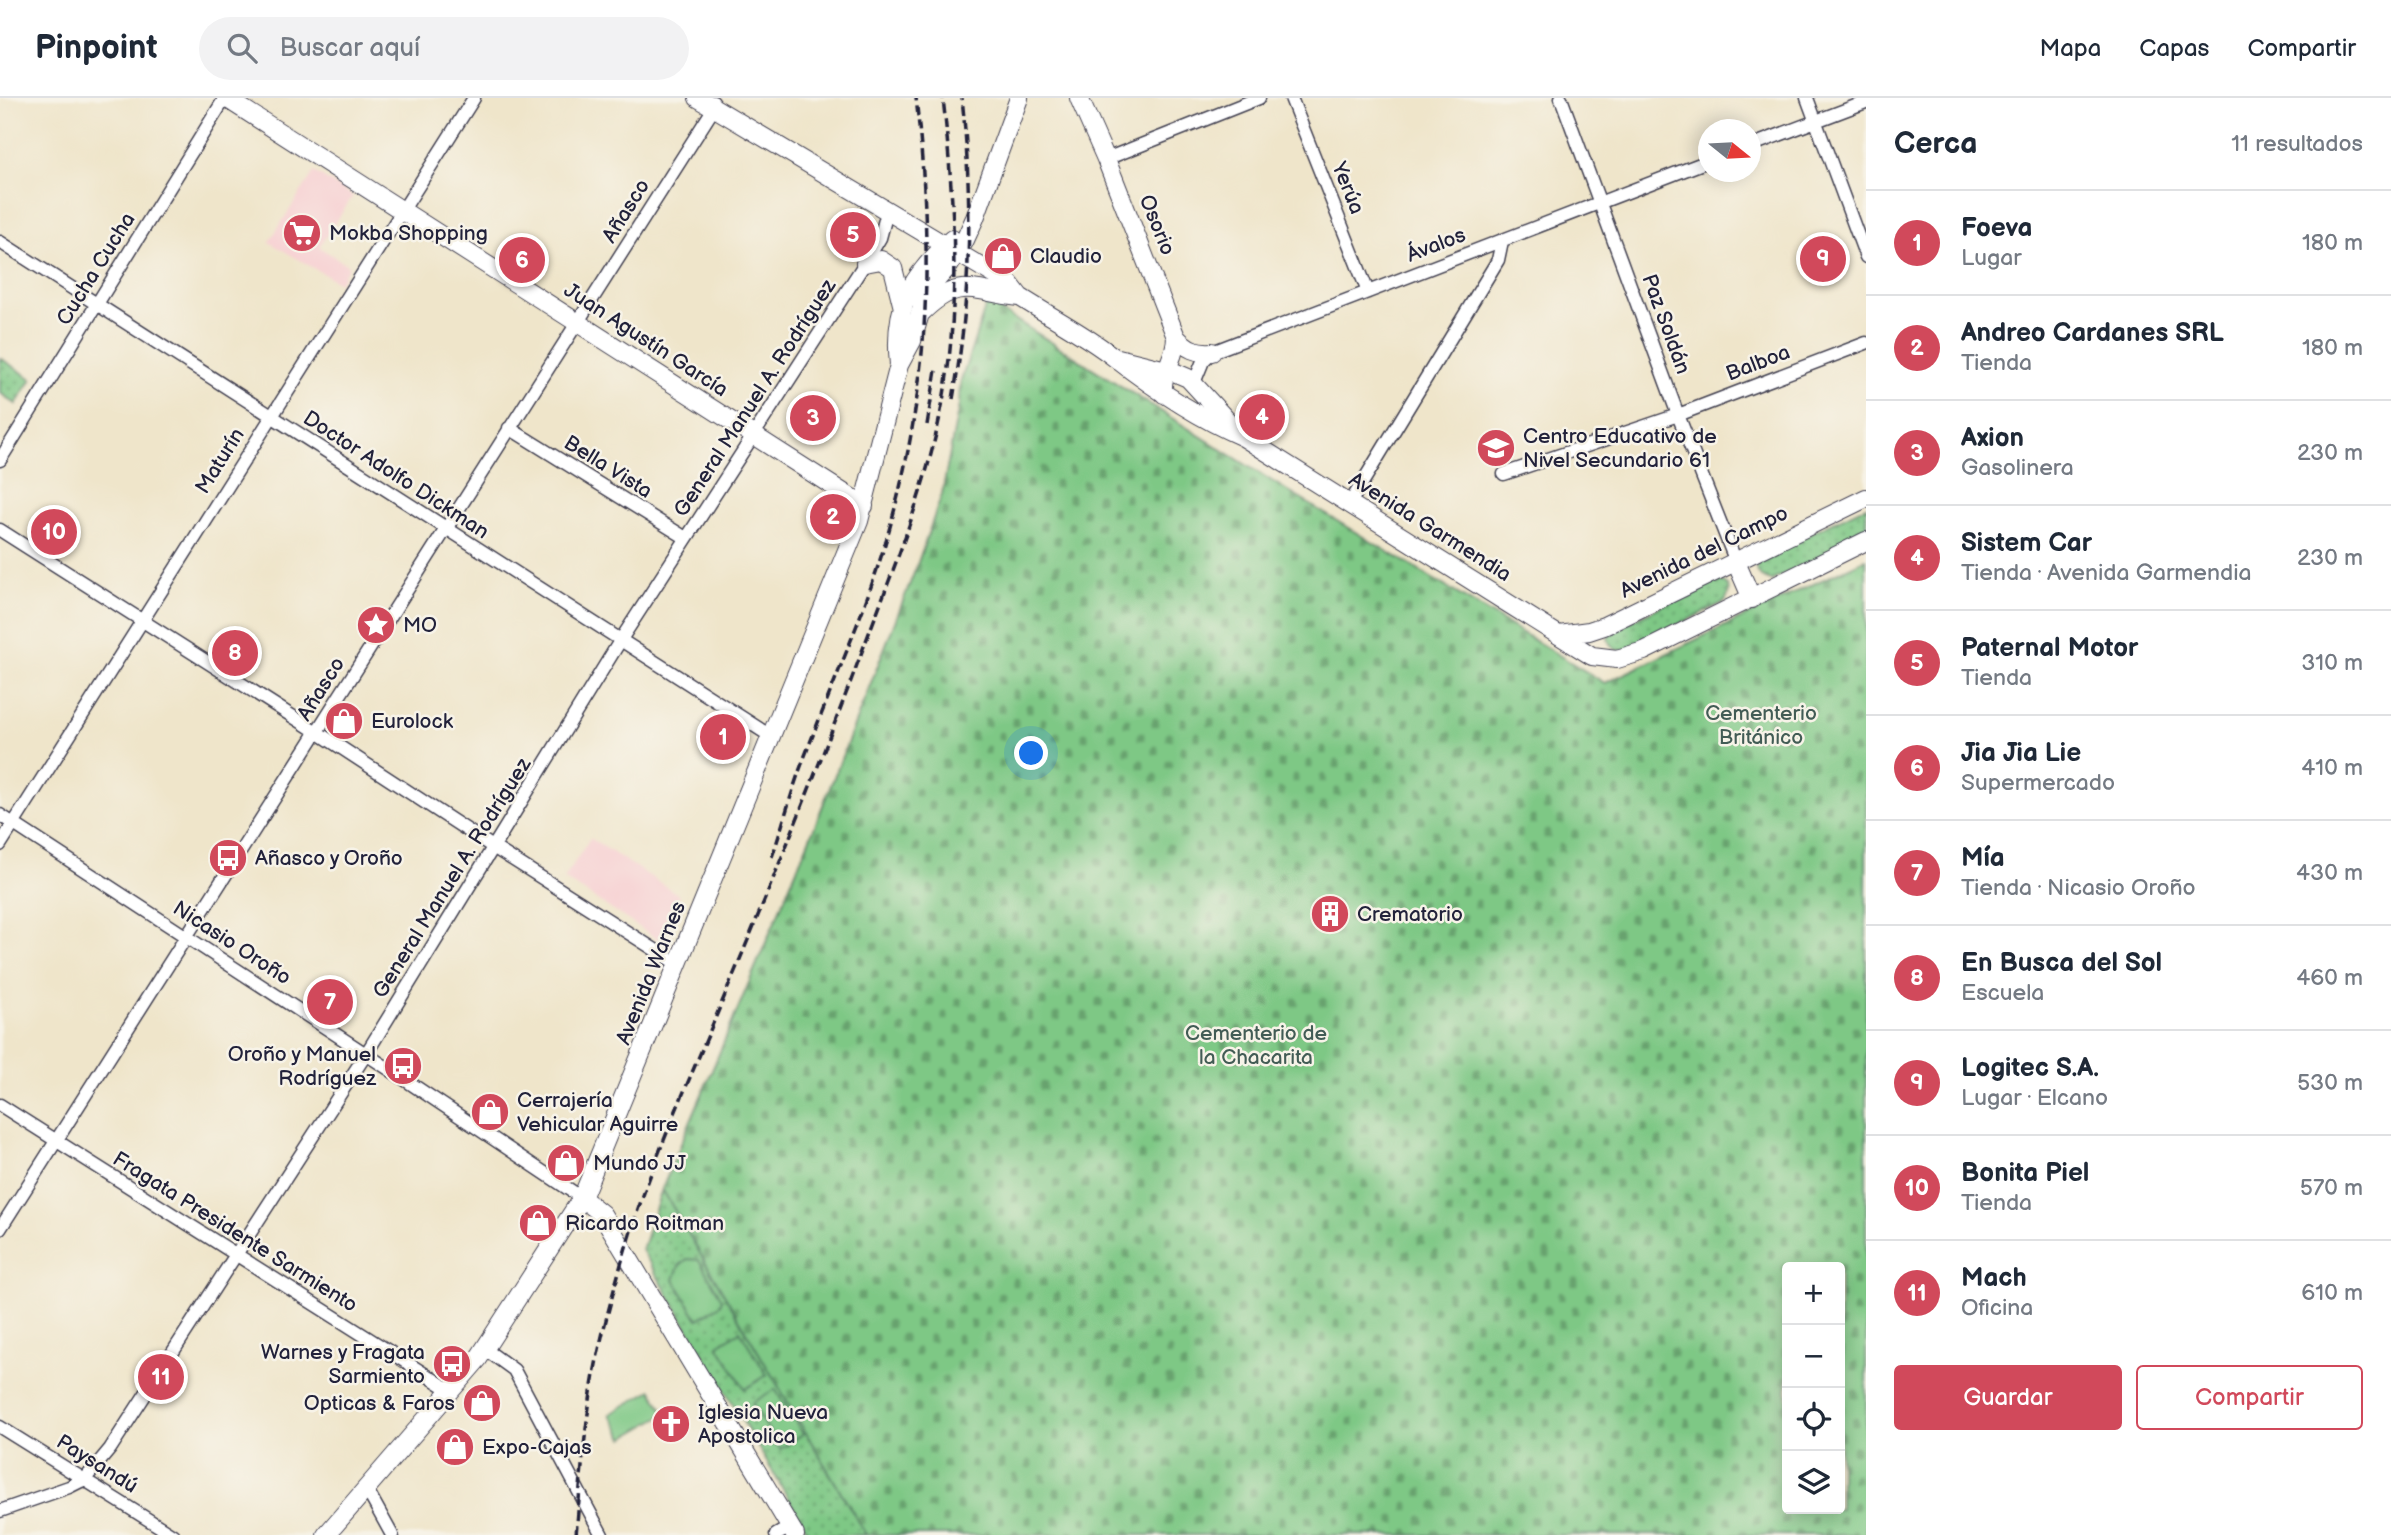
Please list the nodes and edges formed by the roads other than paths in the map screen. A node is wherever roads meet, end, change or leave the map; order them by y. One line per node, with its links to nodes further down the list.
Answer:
1 (225, 98): 17 (main road, Juan Agustín García); 28 (street, Cucha Cucha)
2 (474, 98): 17 (street, Maturín)
3 (698, 98): 11 (main road, Avenida Garmendia)
4 (1019, 98): 19 (main road, Avenida Warnes)
5 (1079, 98): 14 (main road, Osorio)
6 (1259, 98): 14 (street)
7 (1292, 98): 26 (street, Yerúa)
8 (1562, 98): 16 (street, Paz Soldán)
9 (1807, 98): 12 (street)
10 (1866, 102): 12 (street)
11 (713, 103): 18 (main road, Avenida Garmendia); 31 (street, Añasco)
12 (1816, 121): 13 (street); 23 (street)
13 (1761, 142)
14 (1106, 159): 32 (main road, Osorio)
15 (1698, 165): 16 (street, Ávalos)
16 (1601, 201): 20 (street, Ávalos); 40 (street, Paz Soldán)
17 (402, 210): 31 (main road, Juan Agustín García); 41 (street, Maturín)
18 (887, 212): 22 (main road, Avenida Garmendia); 24 (street, General Manuel A. Rodríguez)
19 (975, 218): 22 (main road, Avenida Warnes); 25 (main road)
20 (1502, 241): 26 (street, Ávalos); 48 (street)
21 (0, 242): 28 (street, Doctor Adolfo Dickman)
22 (951, 250): 25 (main road, Avenida Garmendia); 29 (main road, Avenida Warnes); 30 (main road, Avenida Warnes)
23 (1866, 257)
24 (865, 263): 29 (main road); 43 (street, General Manuel A. Rodríguez)
25 (980, 266): 27 (main road, Avenida Garmendia)
26 (1368, 292): 34 (street, Ávalos)
27 (1020, 297): 30 (main road); 35 (main road, Avenida Garmendia)
28 (97, 304): 41 (street, Doctor Adolfo Dickman); 45 (street, Cucha Cucha)
29 (903, 308): 36 (main road, Avenida Warnes)
30 (922, 312): 36 (main road, Avenida Warnes)
31 (578, 322): 42 (street, Añasco); 43 (main road, Juan Agustín García)
32 (1176, 337): 34 (main road); 37 (main road)
33 (1866, 343): 40 (street, Balboa)
34 (1212, 352): 38 (street)
35 (1114, 357): 37 (main road, Avenida Garmendia); 39 (main road, Avenida Garmendia)
36 (899, 365): 49 (main road, Avenida Warnes)
37 (1167, 370): 38 (main road, Avenida Garmendia); 39 (main road)
38 (1194, 383): 39 (main road); 44 (main road, Avenida Garmendia)
39 (1171, 398): 44 (main road, Avenida Garmendia)
40 (1678, 415): 46 (street, Balboa); 54 (street, Paz Soldán)
41 (271, 416): 50 (street, Doctor Adolfo Dickman); 56 (street, Maturín)
42 (509, 428): 50 (street, Añasco); 52 (street, Bella Vista)
43 (753, 436): 49 (main road, Juan Agustín García); 52 (street, General Manuel A. Rodríguez)
44 (1243, 437): 48 (main road, Avenida Garmendia)
45 (0, 460)
46 (1504, 474)
47 (1866, 498): 54 (main road, Avenida del Campo)
48 (1350, 503): 57 (main road, Avenida Garmendia)
49 (864, 506): 60 (main road, Avenida Warnes)
50 (445, 529): 58 (street, Doctor Adolfo Dickman); 59 (street, Añasco)
51 (0, 530): 56 (street)
52 (686, 538): 58 (street, General Manuel A. Rodríguez)
53 (1866, 541): 55 (main road)
54 (1736, 562): 55 (main road); 57 (main road, Avenida del Campo)
55 (1752, 599): 57 (main road, Avenida Garmendia)
56 (141, 622): 59 (street); 62 (street, Maturín)
57 (1559, 635)
58 (620, 641): 60 (street, Doctor Adolfo Dickman); 64 (street, General Manuel A. Rodríguez)
59 (317, 732): 64 (street); 65 (street, Añasco)
60 (772, 737): 66 (main road, Avenida Warnes)
61 (0, 815): 62 (street, Nicasio Oroño)
62 (14, 824): 63 (street, Maturín); 65 (street, Nicasio Oroño)
63 (0, 845)
64 (493, 847): 66 (street); 67 (street, General Manuel A. Rodríguez)
65 (187, 936): 67 (street, Nicasio Oroño); 69 (street, Añasco)
66 (679, 965): 70 (main road, Avenida Warnes)
67 (366, 1054): 70 (street, Nicasio Oroño); 72 (street, General Manuel A. Rodríguez)
68 (0, 1105): 69 (street, Fragata Presidente Sarmiento)
69 (56, 1142): 71 (street, Añasco); 72 (street, Fragata Presidente Sarmiento)
70 (582, 1198): 73 (main road, Avenida Warnes); 79 (main road)
71 (0, 1229)
72 (236, 1256): 74 (street, Fragata Presidente Sarmiento); 76 (street, General Manuel A. Rodríguez)
73 (485, 1349): 74 (main road, Avenida Warnes); 83 (street)
74 (450, 1390): 77 (main road, Avenida Warnes)
75 (0, 1427): 76 (street, Paysandú)
76 (85, 1479): 78 (street, General Manuel A. Rodríguez); 80 (street, Paysandú)
77 (366, 1488): 81 (main road, Avenida Warnes); 82 (street)
78 (0, 1511)
79 (787, 1532)
80 (173, 1535)
81 (326, 1535)
82 (392, 1535)
83 (603, 1535)

